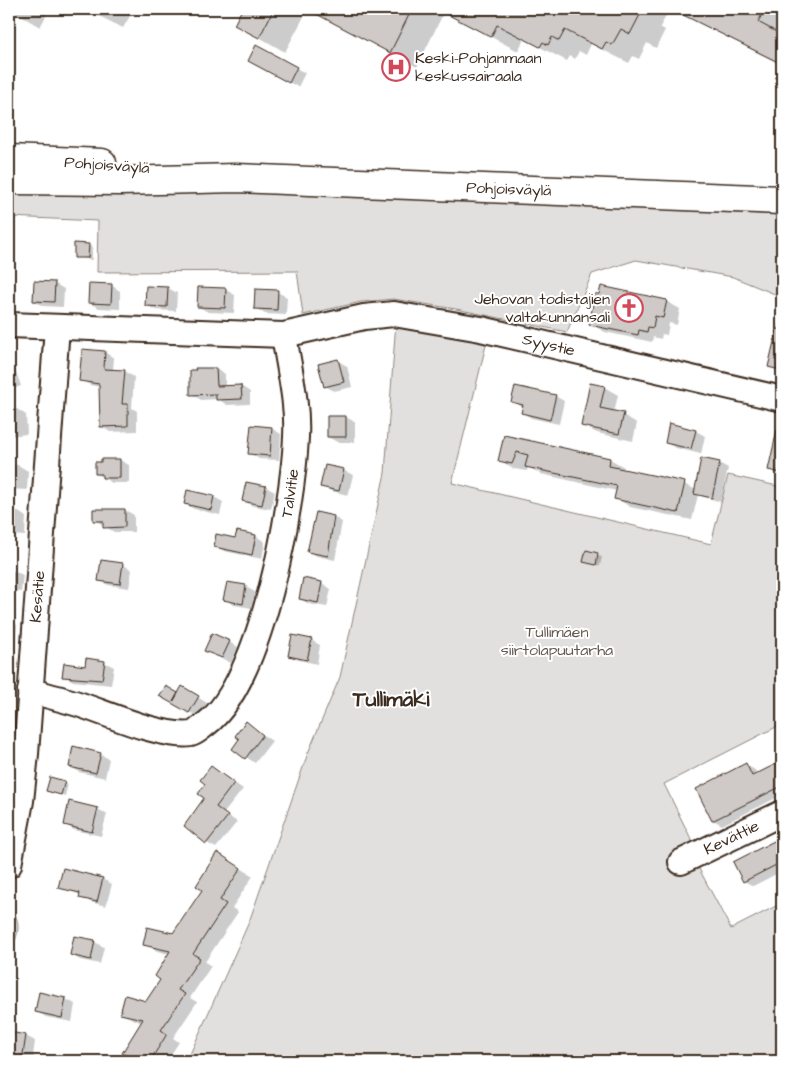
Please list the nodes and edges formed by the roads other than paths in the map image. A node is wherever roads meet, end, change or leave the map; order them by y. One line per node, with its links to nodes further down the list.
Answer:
1 (9, 159): 2 (main road, Pohjoisväylä)
2 (236, 178): 3 (main road, Pohjoisväylä); 4 (main road, Pohjoisväylä)
3 (9, 180)
4 (782, 200)
5 (9, 325): 6 (street)
6 (57, 327): 7 (street); 9 (street, Kesätie)
7 (284, 335): 8 (street, Syystie); 9 (street, Talvitie)
8 (782, 399)
9 (30, 691): 12 (street, Kesätie)
10 (782, 813): 11 (street, Kevättie)
11 (681, 862)
12 (9, 865)

